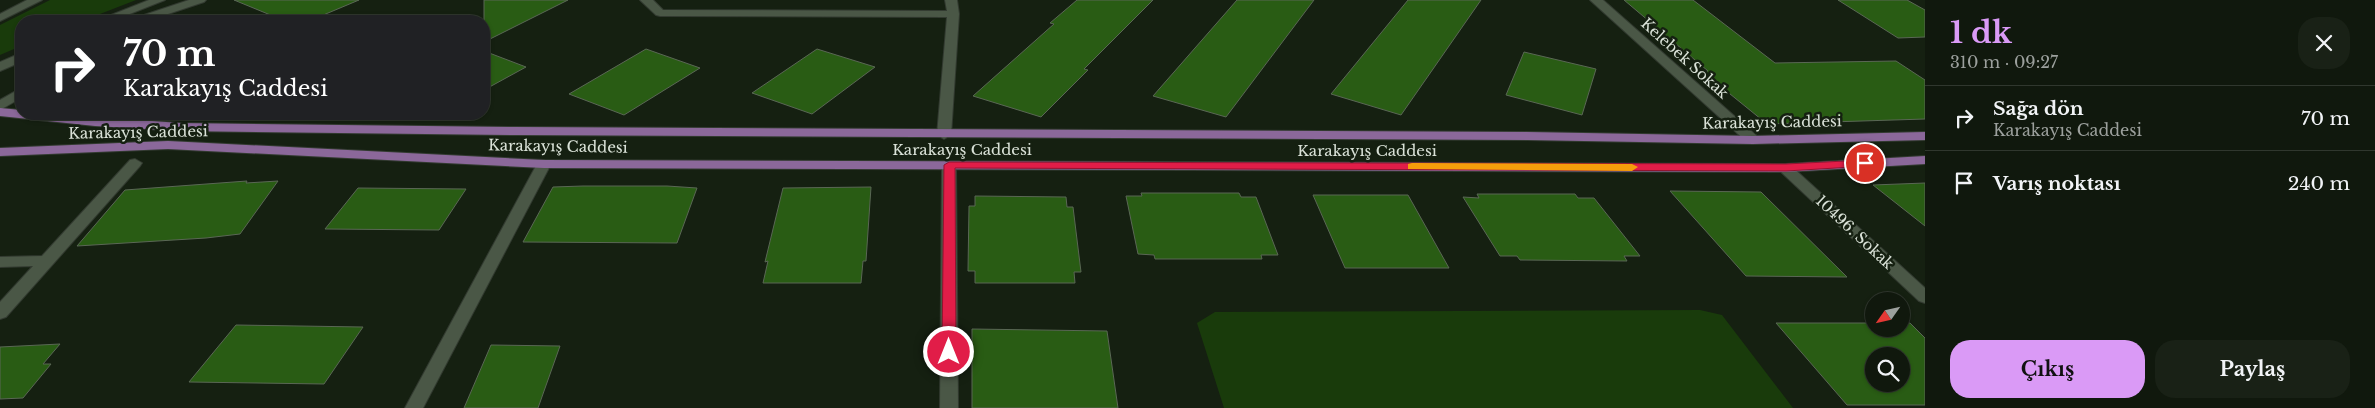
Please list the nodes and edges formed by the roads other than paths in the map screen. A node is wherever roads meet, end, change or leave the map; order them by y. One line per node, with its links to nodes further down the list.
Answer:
1 (36, 0): 12 (street)
2 (159, 0): 10 (street)
3 (200, 0): 11 (street)
4 (646, 0): 8 (street)
5 (866, 0): 8 (street)
6 (951, 0): 9 (street)
7 (1596, 0): 22 (street, Kelebek Sokak)
8 (852, 13): 9 (street)
9 (953, 14): 20 (street)
10 (118, 15)
11 (154, 15)
12 (0, 18)
13 (15, 60): 14 (street)
14 (0, 67)
15 (15, 96): 16 (street)
16 (0, 106)
17 (0, 112): 18 (main road, Karakayış Caddesi)
18 (15, 114)
19 (76, 120): 20 (main road, Karakayış Caddesi)
20 (944, 135): 22 (main road, Karakayış Caddesi)
21 (1925, 136): 22 (main road, Karakayış Caddesi)
22 (1753, 140)
23 (0, 152): 26 (main road, Karakayış Caddesi)
24 (1925, 160): 28 (main road, Karakayış Caddesi)
25 (135, 163): 30 (street)
26 (544, 164): 27 (main road, Karakayış Caddesi); 33 (street)
27 (949, 165): 28 (main road, Karakayış Caddesi); 34 (street)
28 (1786, 168): 31 (street, 10496. Sokak)
29 (0, 262): 30 (street)
30 (45, 262): 32 (street)
31 (1925, 297)
32 (0, 313)
33 (414, 408)
34 (949, 408)

